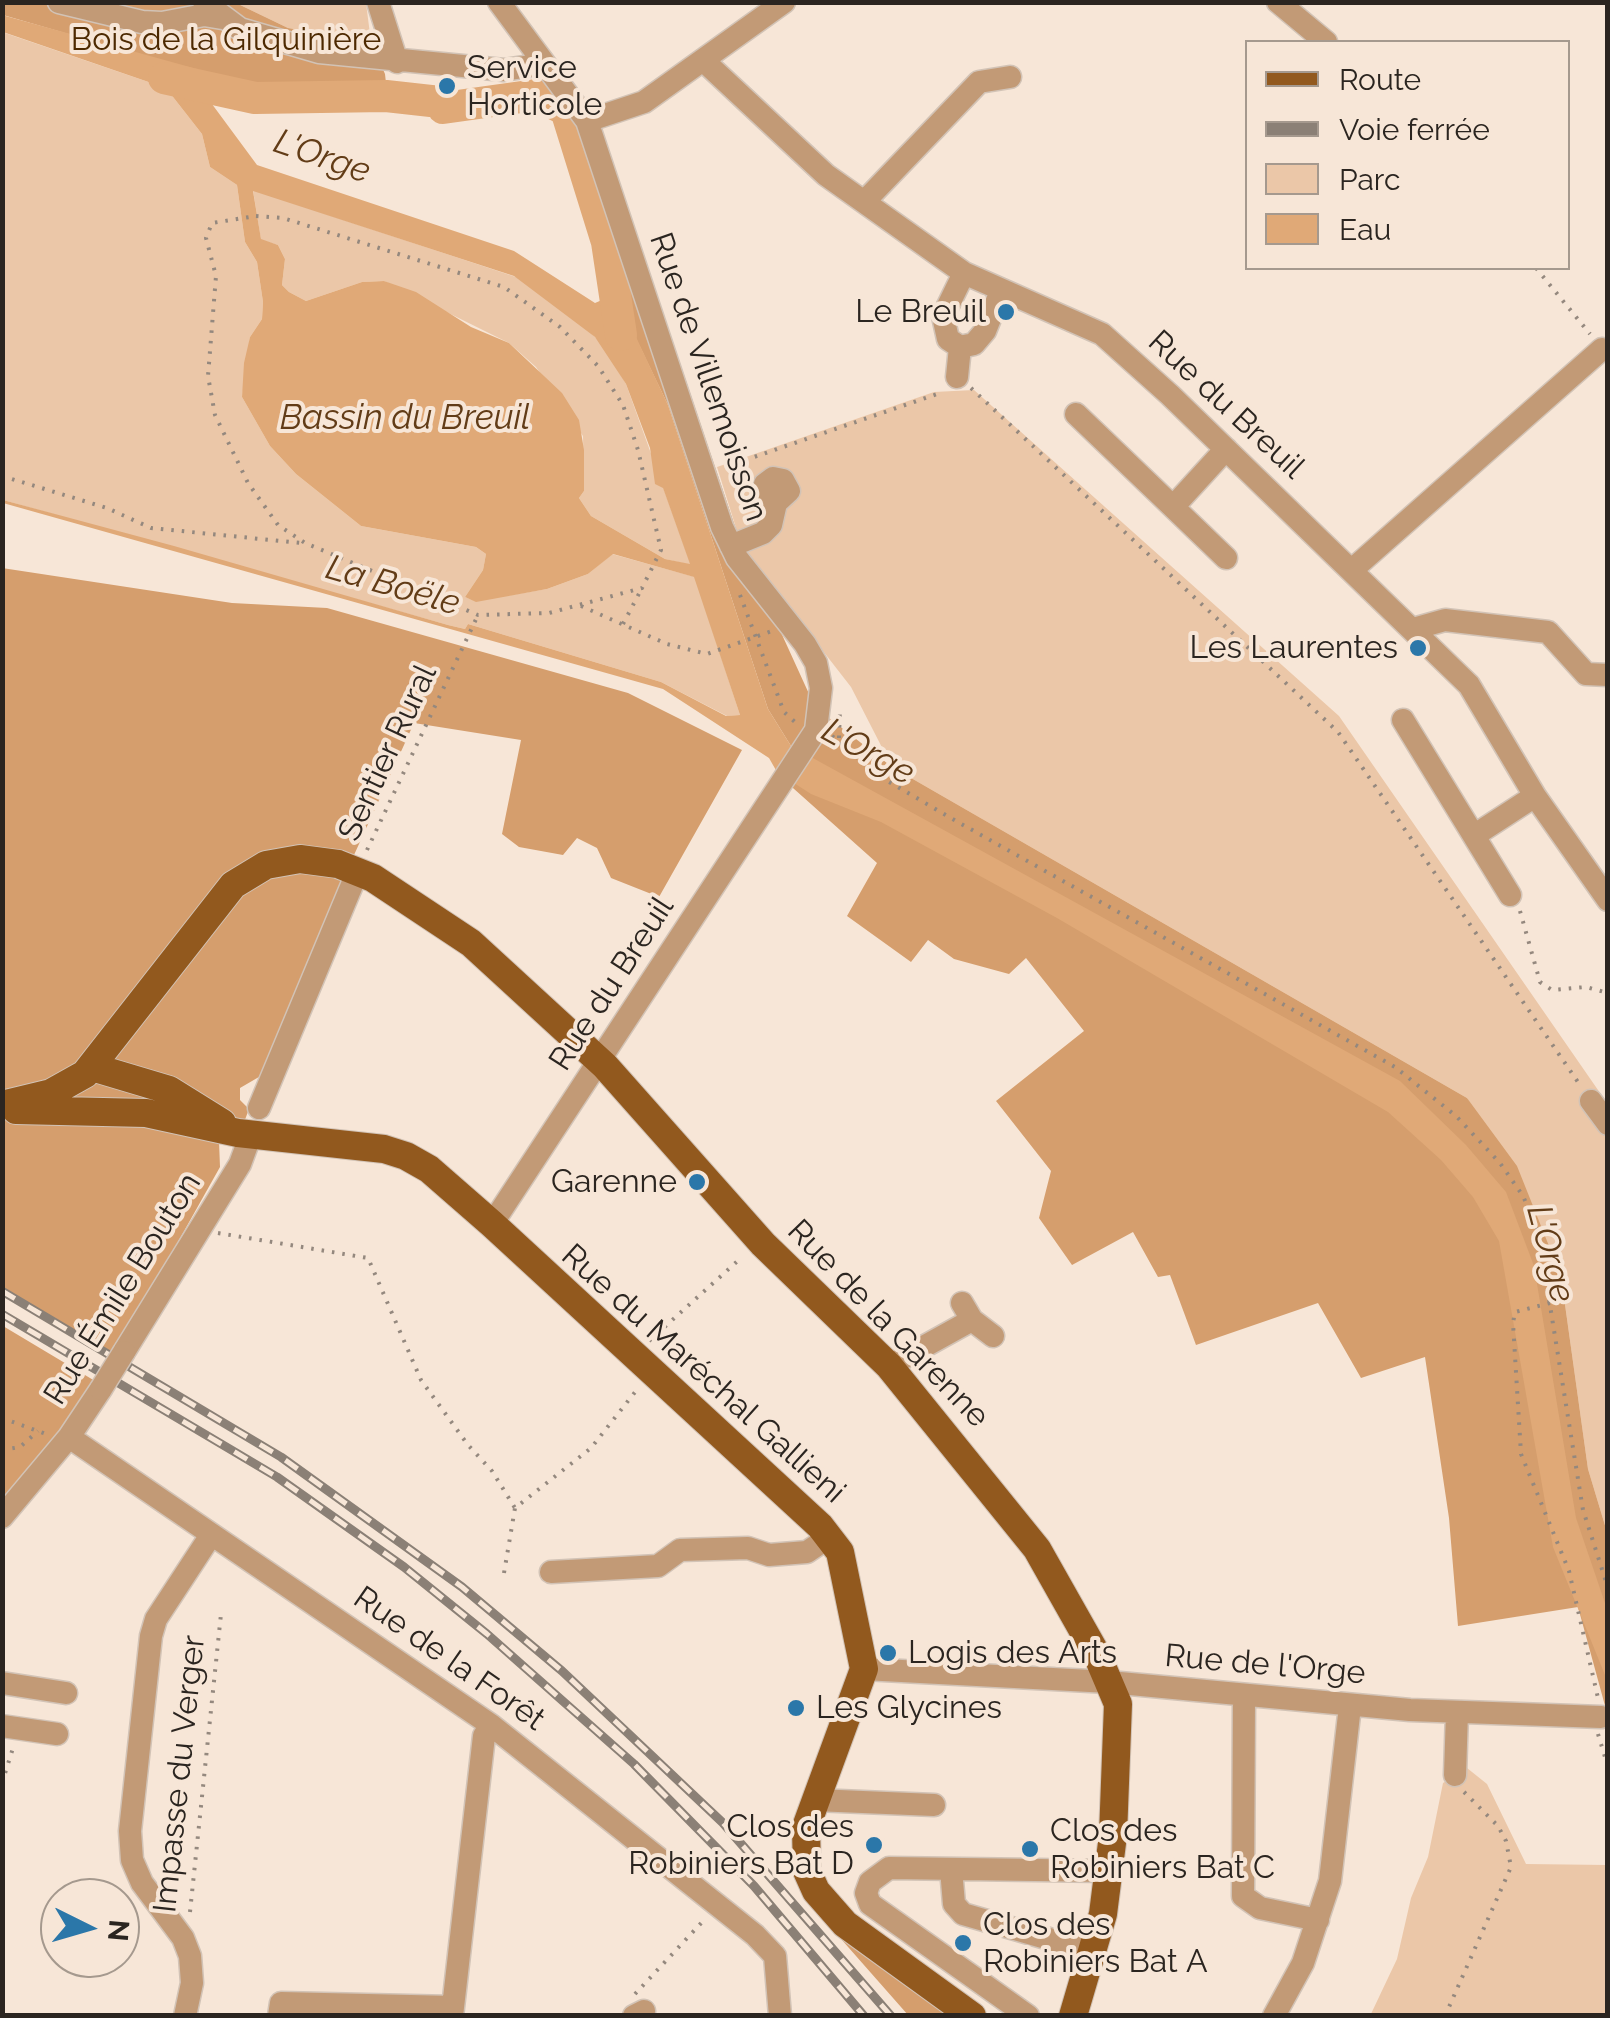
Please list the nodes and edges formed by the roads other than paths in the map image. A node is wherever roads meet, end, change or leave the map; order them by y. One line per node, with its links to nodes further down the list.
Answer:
1 (59, 2): 7 (street)
2 (204, 2): 7 (street)
3 (378, 2): 9 (street)
4 (499, 2): 11 (street, Rue de Villemoisson)
5 (784, 2): 10 (street)
6 (1278, 2): 8 (street)
7 (224, 18): 9 (street)
8 (1324, 40)
9 (397, 62): 11 (street)
10 (705, 62): 13 (street); 14 (street, Rue du Breuil)
11 (543, 64): 13 (street, Rue de Villemoisson)
12 (1010, 77): 14 (street)
13 (588, 121): 24 (street, Rue de Villemoisson)
14 (864, 202): 15 (street, Rue du Breuil)
15 (964, 274): 16 (street, Rue du Breuil); 17 (street)
16 (1001, 291): 17 (street); 21 (street, Rue du Breuil)
17 (960, 347): 19 (street)
18 (1602, 348): 26 (street)
19 (957, 377)
20 (1076, 414): 23 (street)
21 (1226, 449): 23 (street); 26 (street, Rue du Breuil)
22 (776, 503): 24 (street)
23 (1173, 507): 25 (street)
24 (731, 546): 30 (street, Rue de Villemoisson)
25 (1226, 558)
26 (1352, 569): 27 (street, Rue du Breuil)
27 (1413, 629): 28 (street); 31 (street, Rue du Breuil)
28 (1597, 674)
29 (1403, 720): 32 (street)
30 (811, 739): 36 (street, Rue du Breuil)
31 (1536, 796): 32 (street); 35 (street, Rue du Breuil)
32 (1475, 835): 34 (street)
33 (357, 872): 36 (main road, Rue de la Garenne); 37 (main road, Rue de la Garenne); 42 (street)
34 (1510, 895)
35 (1608, 900)
36 (601, 1063): 43 (street, Rue du Breuil); 45 (main road, Rue de la Garenne)
37 (89, 1070): 39 (main road, Rue de la Garenne); 40 (main road); 42 (main road, Rue du Maréchal Gallieni)
38 (1591, 1101): 41 (street)
39 (2, 1107): 40 (main road, Rue du Maréchal Gallieni)
40 (102, 1111): 42 (main road, Rue du Maréchal Gallieni)
41 (1608, 1124)
42 (250, 1125): 43 (main road, Rue du Maréchal Gallieni); 46 (street, Rue Émile Bouton, bridge)
43 (492, 1224): 49 (main road, Rue du Maréchal Gallieni)
44 (994, 1336): 45 (street)
45 (889, 1366): 52 (main road, Rue de la Garenne)
46 (66, 1441): 47 (street, Rue Émile Bouton); 48 (street, Rue de la Forêt)
47 (2, 1518)
48 (211, 1535): 59 (street, Rue de la Forêt); 72 (street)
49 (829, 1537): 50 (street); 51 (main road, Rue du Maréchal Gallieni)
50 (551, 1572)
51 (864, 1669): 52 (street, Rue de l'Orge); 63 (main road)
52 (1109, 1682): 55 (street, Rue de l'Orge); 66 (main road, Rue de la Garenne)
53 (2, 1683): 54 (street)
54 (66, 1693)
55 (1244, 1696): 56 (street, Rue de l'Orge); 67 (street)
56 (1350, 1706): 57 (street, Rue de l'Orge); 67 (street)
57 (1458, 1712): 58 (street, Rue de l'Orge); 62 (street)
58 (1601, 1717)
59 (491, 1725): 70 (street); 74 (street, Rue de la Forêt)
60 (10, 1727): 61 (street)
61 (57, 1734)
62 (1455, 1775)
63 (815, 1800): 64 (street); 71 (main road)
64 (934, 1804)
65 (951, 1870): 66 (street); 68 (street); 69 (street)
66 (1109, 1871): 68 (main road, Rue de la Garenne)
67 (1318, 1920): 77 (street)
68 (1094, 1952): 76 (main road, Rue de la Garenne)
69 (980, 1980): 71 (street); 75 (street)
70 (453, 2011): 73 (street)
71 (967, 2012)
72 (185, 2016)
73 (279, 2016)
74 (780, 2016)
75 (1028, 2016)
76 (1073, 2016)
77 (1274, 2016)

